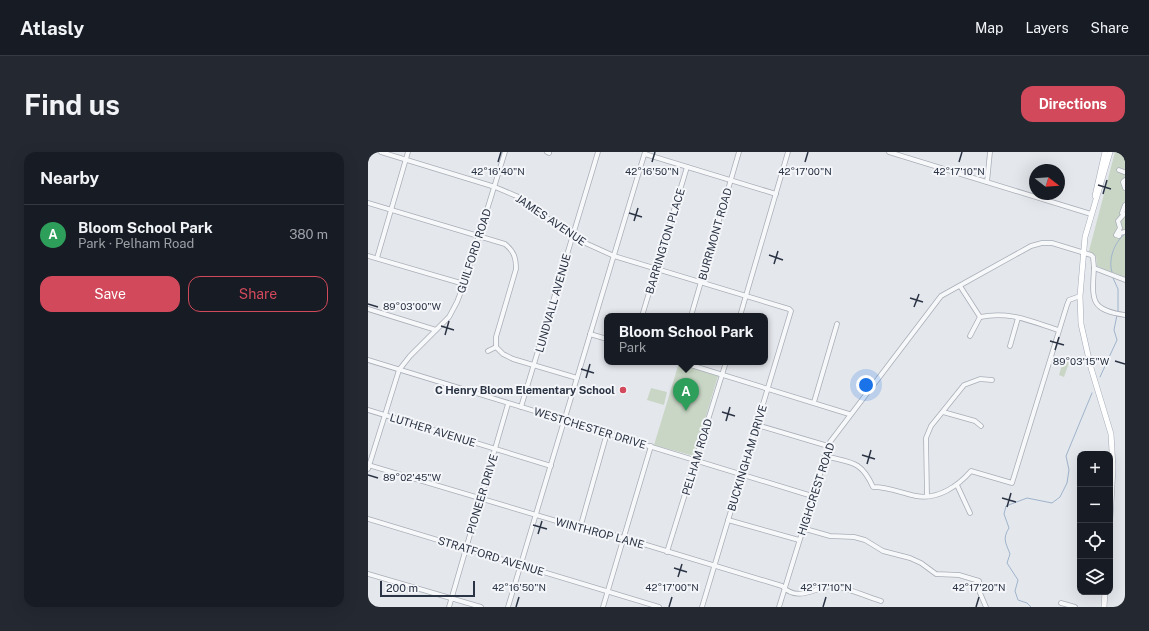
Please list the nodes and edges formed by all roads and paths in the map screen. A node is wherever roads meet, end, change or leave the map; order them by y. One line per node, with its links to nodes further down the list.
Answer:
1 (381, 152): 13 (street, JAMES AVENUE)
2 (408, 152): 13 (street)
3 (505, 152): 20 (street, GUILFORD ROAD)
4 (598, 152): 31 (street, LUNDVALL AVENUE)
5 (739, 152): 17 (street, BURRMONT ROAD)
6 (788, 152): 22 (street)
7 (889, 152): 12 (street)
8 (990, 152): 19 (street)
9 (1105, 152): 24 (main road)
10 (1111, 152): 24 (main road)
11 (645, 153): 14 (street); 34 (street)
12 (902, 154): 19 (street)
13 (406, 160): 20 (street, JAMES AVENUE); 26 (street)
14 (687, 167): 17 (street); 37 (street, BARRINGTON PLACE)
15 (1119, 170): 16 (street)
16 (1124, 172)
17 (730, 180): 22 (street); 39 (street, BURRMONT ROAD)
18 (1125, 180): 21 (street)
19 (987, 182): 27 (street)
20 (495, 187): 30 (street, GUILFORD ROAD); 31 (street, JAMES AVENUE)
21 (1125, 188)
22 (776, 194): 42 (street)
23 (368, 203): 26 (street)
24 (1093, 205): 27 (main road)
25 (1125, 205): 28 (street)
26 (391, 210): 30 (street); 35 (street)
27 (1090, 214): 32 (main road)
28 (1124, 214): 29 (street)
29 (1125, 232)
30 (479, 236): 40 (street, GUILFORD ROAD); 59 (street)
31 (572, 237): 34 (street, JAMES AVENUE); 64 (street, LUNDVALL AVENUE)
32 (1082, 251): 36 (street); 41 (street, HIGHCREST ROAD); 43 (main road)
33 (368, 256): 35 (street)
34 (614, 256): 37 (street, JAMES AVENUE); 55 (street)
35 (377, 258): 40 (street)
36 (1094, 268): 38 (street); 49 (street)
37 (656, 269): 39 (street, JAMES AVENUE); 46 (street, BARRINGTON PLACE)
38 (1125, 280)
39 (701, 282): 42 (street, JAMES AVENUE); 47 (street, BURRMONT ROAD)
40 (464, 284): 53 (street, GUILFORD ROAD)
41 (960, 286): 50 (street); 75 (street, HIGHCREST ROAD)
42 (746, 296): 45 (street, JAMES AVENUE); 48 (street)
43 (1080, 296): 54 (street); 90 (main road)
44 (368, 309): 53 (street)
45 (789, 309): 69 (street, BUCKINGHAM DRIVE)
46 (643, 313)
47 (692, 313)
48 (741, 313)
49 (1123, 315)
50 (980, 317): 51 (street); 56 (street)
51 (1018, 318): 54 (street); 58 (street)
52 (837, 324): 70 (street)
53 (436, 330): 65 (street, GUILFORD ROAD)
54 (1058, 330): 89 (street)
55 (590, 334): 57 (street); 67 (street)
56 (970, 336)
57 (604, 338)
58 (1010, 346)
59 (496, 347): 60 (street); 64 (street)
60 (488, 351)
61 (368, 360): 65 (street, WESTCHESTER DRIVE)
62 (691, 365): 66 (street)
63 (725, 365): 66 (street, PELHAM ROAD)
64 (534, 366): 67 (street); 72 (street, LUNDVALL AVENUE)
65 (399, 370): 71 (street, WESTCHESTER DRIVE); 76 (street, GUILFORD ROAD)
66 (722, 374): 69 (street); 85 (street, PELHAM ROAD)
67 (577, 378): 77 (street)
68 (992, 380): 74 (street)
69 (768, 388): 70 (street); 78 (street, BUCKINGHAM DRIVE)
70 (814, 402): 75 (street)
71 (508, 404): 72 (street, WESTCHESTER DRIVE); 83 (street, PIONEER DRIVE)
72 (521, 408): 77 (street, WESTCHESTER DRIVE)
73 (368, 410): 76 (street, LUTHER AVENUE)
74 (943, 412): 79 (street); 92 (street)
75 (849, 414): 82 (street, HIGHCREST ROAD)
76 (384, 415): 83 (street, LUTHER AVENUE); 87 (street, GUILFORD ROAD)
77 (565, 421): 80 (street, WESTCHESTER DRIVE); 86 (street)
78 (757, 426): 82 (street); 88 (street, BUCKINGHAM DRIVE)
79 (981, 426)
80 (608, 433): 81 (street, WESTCHESTER DRIVE); 98 (street)
81 (651, 446): 85 (street, WESTCHESTER DRIVE); 100 (street)
82 (828, 446): 84 (street, HIGHCREST ROAD)
83 (496, 449): 86 (street, LUTHER AVENUE); 93 (street, PIONEER DRIVE)
84 (825, 456): 91 (street, HIGHCREST ROAD); 92 (street)
85 (697, 460): 88 (street, WESTCHESTER DRIVE); 103 (street, PELHAM ROAD)
86 (551, 466): 95 (street)
87 (368, 467): 93 (street, WINTHROP LANE)
88 (742, 474): 91 (street, WESTCHESTER DRIVE); 97 (street, BUCKINGHAM DRIVE)
89 (957, 485): 92 (street); 94 (street)
90 (1112, 487)
91 (812, 496): 99 (street, HIGHCREST ROAD)
92 (927, 496)
93 (480, 497): 95 (street, WINTHROP LANE); 102 (street, PIONEER DRIVE)
94 (970, 513)
95 (536, 515): 98 (street, WINTHROP LANE); 104 (street)
96 (368, 520): 102 (street, STRATFORD AVENUE)
97 (728, 520): 101 (street); 105 (street, BUCKINGHAM DRIVE)
98 (580, 528): 100 (street, WINTHROP LANE)
99 (802, 528): 101 (street, HIGHCREST ROAD); 120 (street)
100 (624, 538): 103 (street, WINTHROP LANE); 108 (street)
101 (799, 540): 107 (street, HIGHCREST ROAD)
102 (465, 549): 104 (street, STRATFORD AVENUE); 110 (street, PIONEER DRIVE)
103 (667, 552): 105 (street, WINTHROP LANE)
104 (520, 565): 108 (street, STRATFORD AVENUE); 115 (street)
105 (714, 566): 107 (street, WINTHROP LANE); 118 (street, BUCKINGHAM DRIVE)
106 (368, 574): 110 (street)
107 (785, 589): 111 (street, WINTHROP LANE); 119 (street, HIGHCREST ROAD)
108 (607, 592): 116 (street); 117 (street, STRATFORD AVENUE)
109 (1105, 595): 122 (main road)
110 (452, 598): 113 (street, PIONEER DRIVE); 114 (street)
111 (881, 601)
112 (1061, 603): 121 (street)
113 (449, 607)
114 (481, 607)
115 (508, 607)
116 (602, 607)
117 (659, 607)
118 (702, 607)
119 (779, 607)
120 (986, 607)
121 (1075, 607)
122 (1104, 607)

